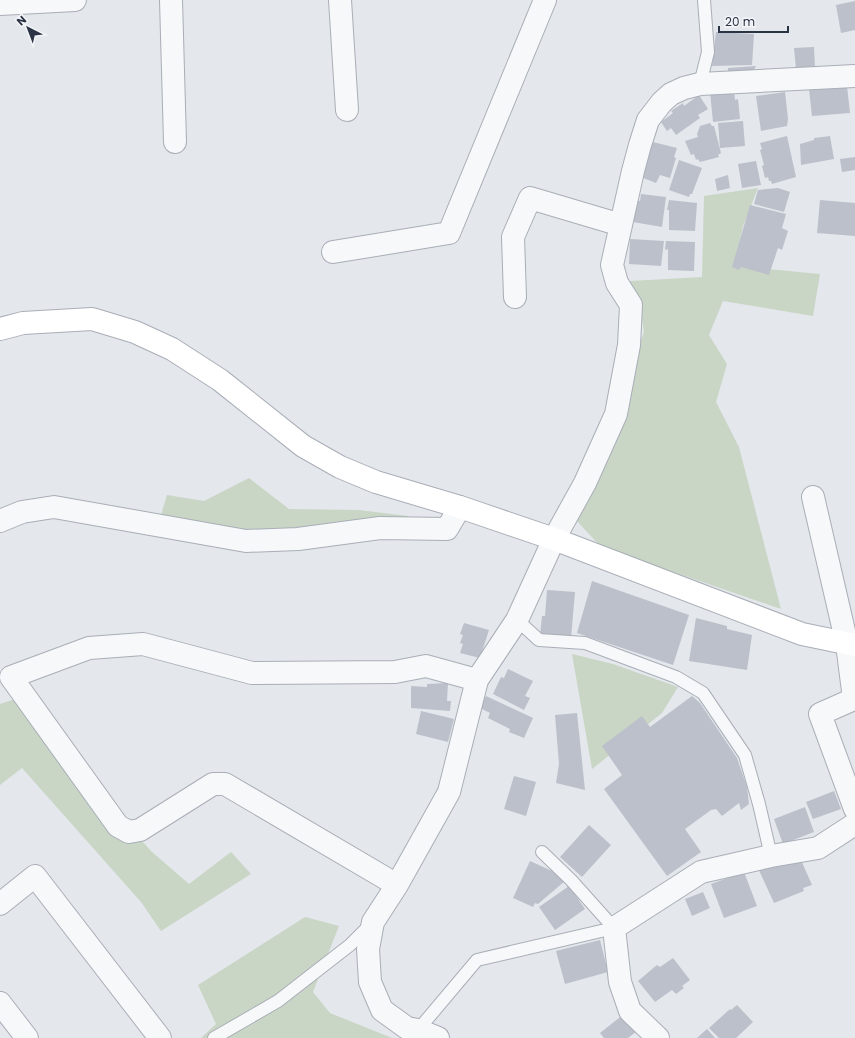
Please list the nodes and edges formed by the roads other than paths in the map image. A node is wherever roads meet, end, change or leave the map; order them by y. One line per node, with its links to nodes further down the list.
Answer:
1 (76, 0): 6 (street)
2 (171, 0): 11 (street)
3 (340, 0): 10 (street)
4 (545, 0): 13 (street)
5 (704, 0): 9 (lane)
6 (41, 1): 7 (street)
7 (0, 4)
8 (855, 76): 9 (street)
9 (700, 84): 12 (street)
10 (347, 110)
11 (175, 142)
12 (621, 225): 14 (street); 19 (street)
13 (333, 252)
14 (515, 297)
15 (0, 329): 17 (street)
16 (813, 496): 21 (street)
17 (460, 507): 18 (street); 19 (street)
18 (0, 521)
19 (554, 539): 20 (street); 21 (street)
20 (517, 620): 22 (street); 26 (lane)
21 (851, 645): 23 (street)
22 (477, 680): 27 (street); 27 (street)
23 (855, 809)
24 (855, 824): 26 (street)
25 (542, 852): 30 (lane)
26 (771, 856): 30 (street)
27 (397, 885): 29 (street)
28 (0, 904): 34 (street)
29 (373, 922): 32 (street); 35 (lane)
30 (614, 928): 32 (lane); 37 (street)
31 (0, 1003): 33 (street)
32 (410, 1032): 36 (street)
33 (27, 1038)
34 (160, 1038)
35 (214, 1038)
36 (438, 1038)
37 (658, 1038)

